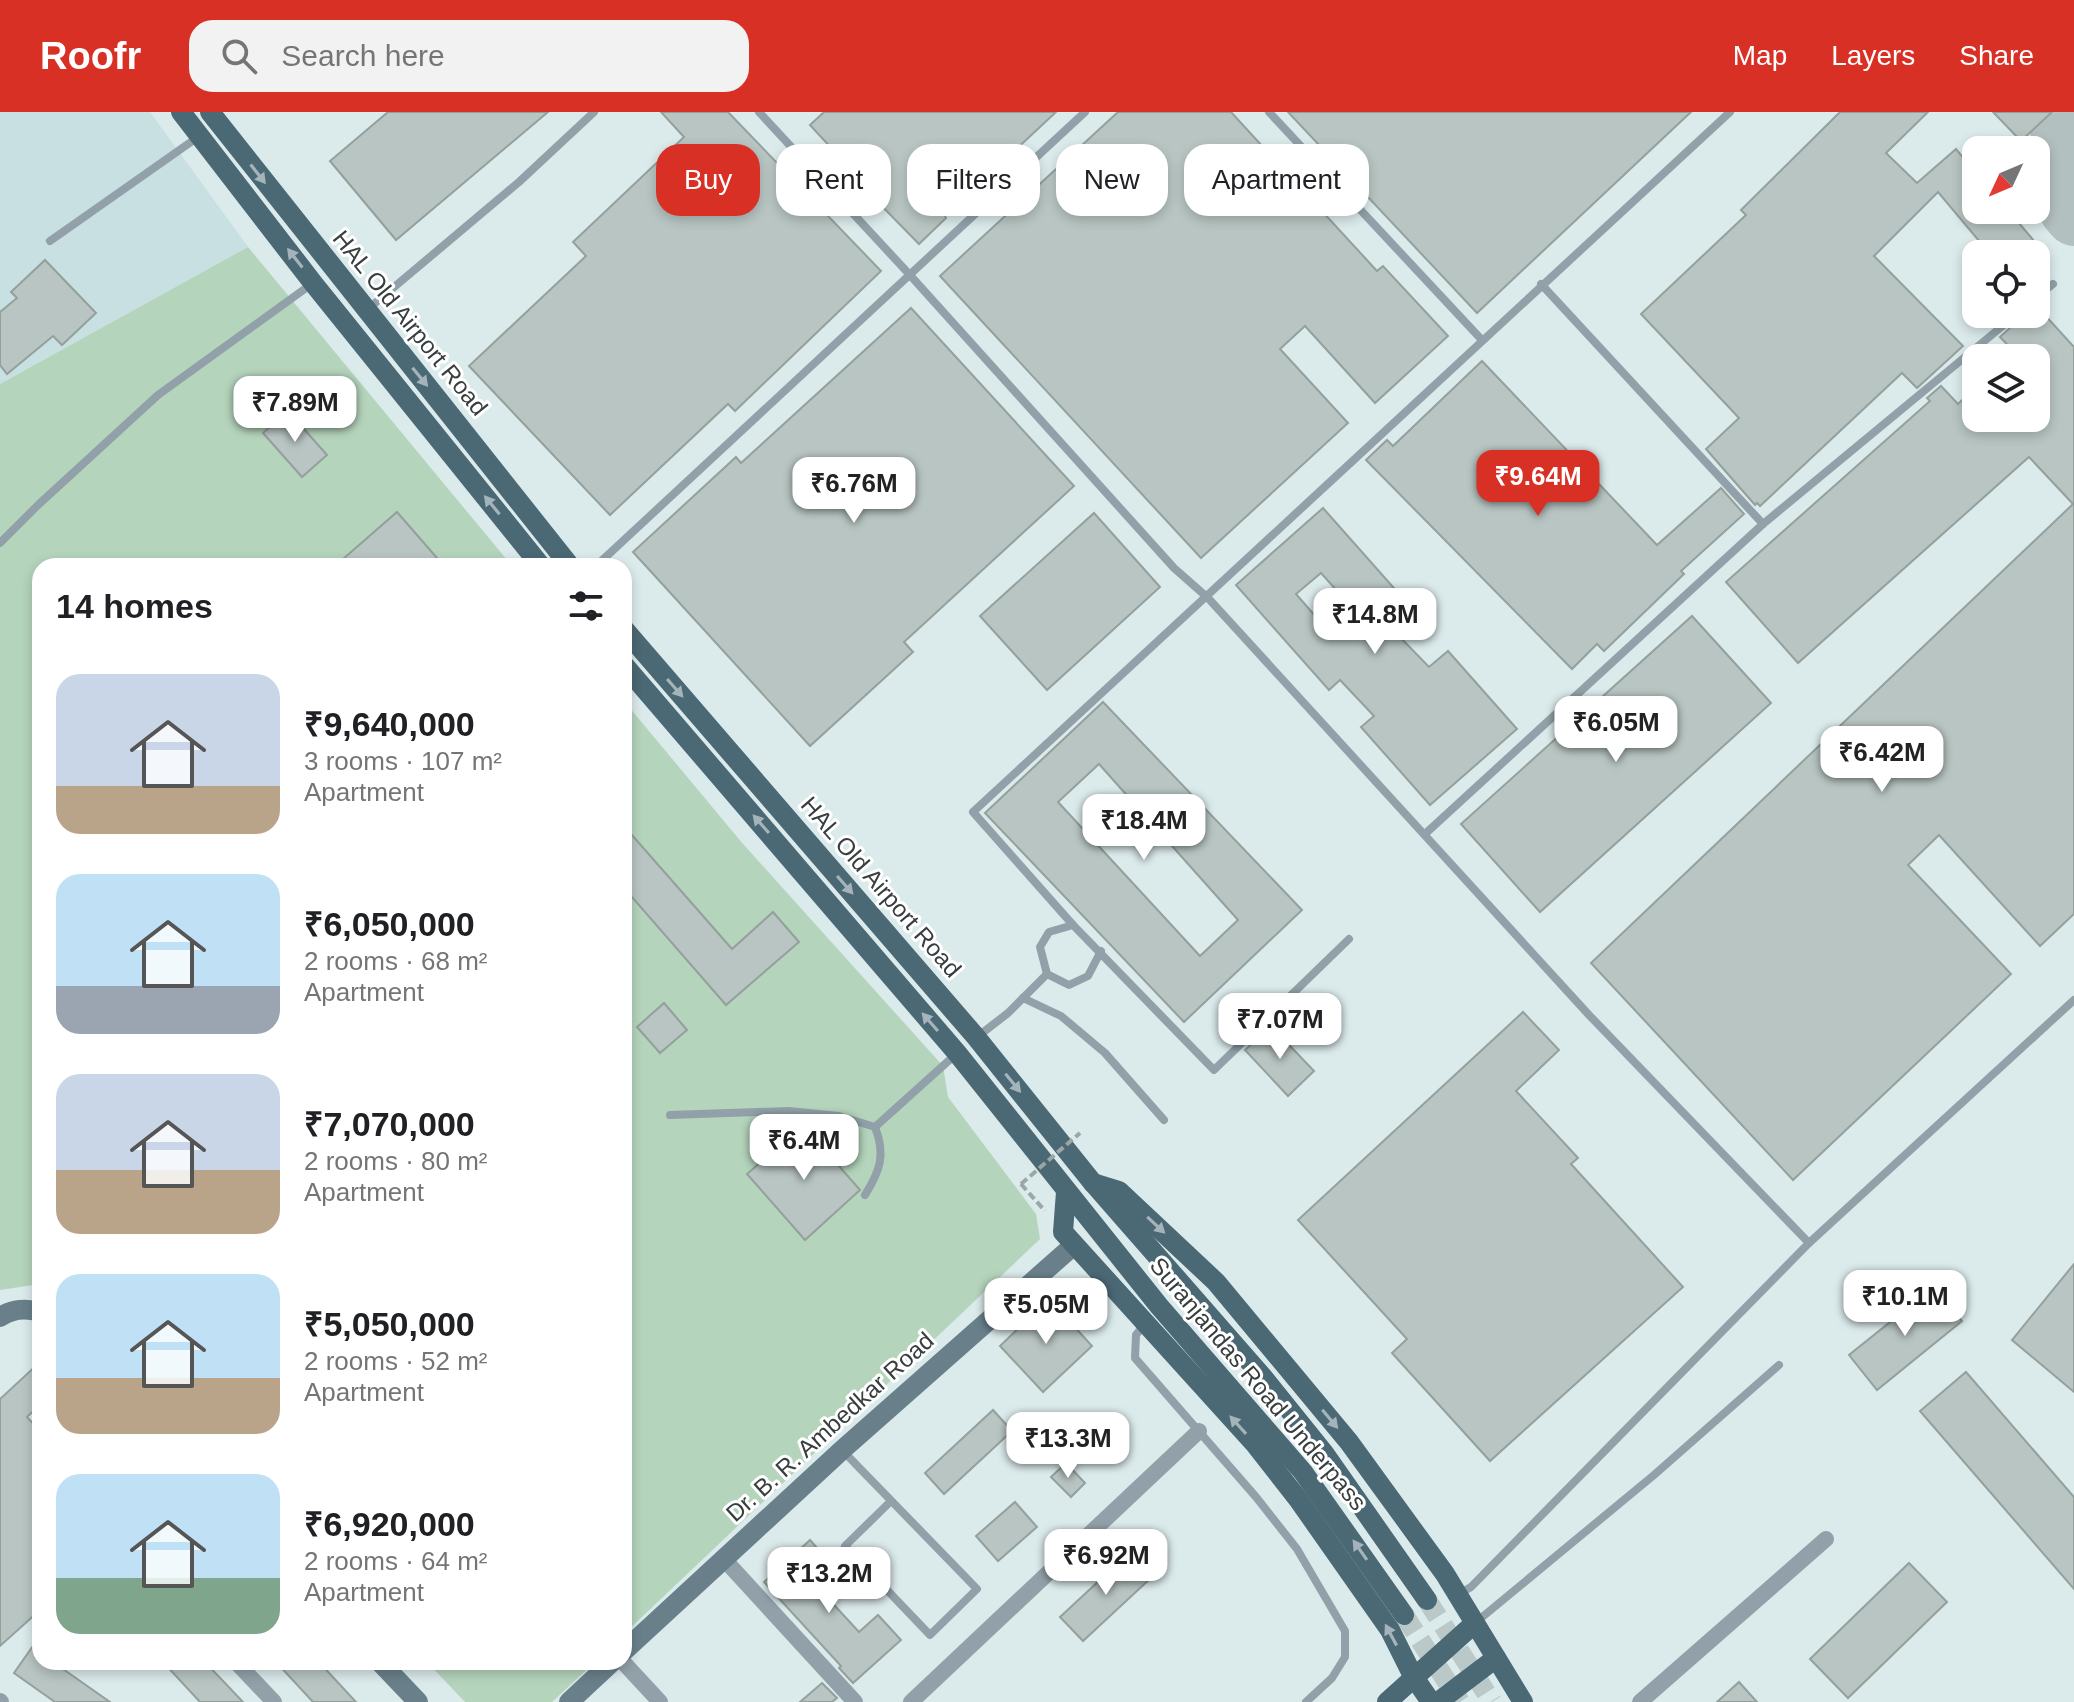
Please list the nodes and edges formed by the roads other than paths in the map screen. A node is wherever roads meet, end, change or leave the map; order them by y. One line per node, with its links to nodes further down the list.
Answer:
1 (181, 112): 8 (main road, HAL Old Airport Road)
2 (210, 112): 15 (main road, HAL Old Airport Road, one-way to 15)
3 (594, 112): 15 (lane)
4 (759, 112): 10 (lane)
5 (1085, 112): 10 (lane)
6 (1269, 112): 17 (lane)
7 (1730, 112): 12 (lane)
8 (198, 136): 9 (lane); 11 (main road, HAL Old Airport Road, one-way to 8)
9 (50, 241)
10 (909, 274): 22 (lane); 23 (lane)
11 (313, 283): 19 (lane); 20 (main road, HAL Old Airport Road, one-way to 11)
12 (1541, 284): 17 (lane); 18 (lane)
13 (2053, 284): 14 (lane)
14 (2050, 286)
15 (366, 311): 21 (main road, HAL Old Airport Road, one-way to 21)
16 (2000, 328): 18 (lane)
17 (1481, 339): 23 (lane)
18 (1763, 524): 26 (lane)
19 (0, 543)
20 (535, 558)
21 (564, 558)
22 (605, 558)
23 (1208, 598): 26 (lane); 27 (lane)
24 (632, 638): 33 (main road, HAL Old Airport Road, one-way to 33)
25 (632, 674): 34 (main road, HAL Old Airport Road, one-way to 25)
26 (1425, 834): 41 (lane)
27 (1073, 925): 29 (lane); 30 (lane)
28 (1349, 939): 29 (lane)
29 (1101, 951): 30 (lane)
30 (1047, 974): 31 (lane)
31 (1023, 998): 33 (lane); 36 (lane)
32 (2074, 1000): 41 (lane)
33 (976, 1037): 38 (main road, HAL Old Airport Road, one-way to 38)
34 (957, 1053): 37 (lane); 39 (main road, HAL Old Airport Road)
35 (670, 1115): 37 (lane)
36 (1164, 1120)
37 (875, 1127): 40 (lane)
38 (1093, 1183): 52 (main road, one-way to 52); 53 (main road, Suranjandas Road Underpass)
39 (1066, 1192): 42 (main road); 54 (main road, Suranjandas Road Underpass, one-way to 39)
40 (865, 1195)
41 (1809, 1243): 52 (lane)
42 (1074, 1245): 45 (main road); 48 (street, Dr. B. R. Ambedkar Road)
43 (32, 1310): 44 (street)
44 (0, 1317)
45 (1146, 1322): 47 (lane); 62 (main road, one-way to 45)
46 (1779, 1365): 55 (lane)
47 (1199, 1431): 68 (street); 69 (lane)
48 (842, 1450): 49 (lane); 51 (street, Dr. B. R. Ambedkar Road)
49 (891, 1501): 49 (lane)
50 (1826, 1539): 74 (street)
51 (723, 1558): 56 (street, Dr. B. R. Ambedkar Road); 67 (street)
52 (1458, 1595): 55 (main road)
53 (1427, 1600)
54 (1404, 1615)
55 (1475, 1623): 57 (main road); 62 (main road)
56 (632, 1643)
57 (1496, 1658): 72 (main road); 73 (main road)
58 (244, 1670): 63 (street)
59 (388, 1670): 64 (street)
60 (603, 1670): 65 (street)
61 (630, 1670): 66 (street)
62 (1413, 1676): 70 (main road); 71 (main road)
63 (274, 1702)
64 (418, 1702)
65 (569, 1702)
66 (660, 1702)
67 (855, 1702)
68 (911, 1702)
69 (1306, 1702)
70 (1387, 1702)
71 (1431, 1702)
72 (1438, 1702)
73 (1523, 1702)
74 (1640, 1702)

